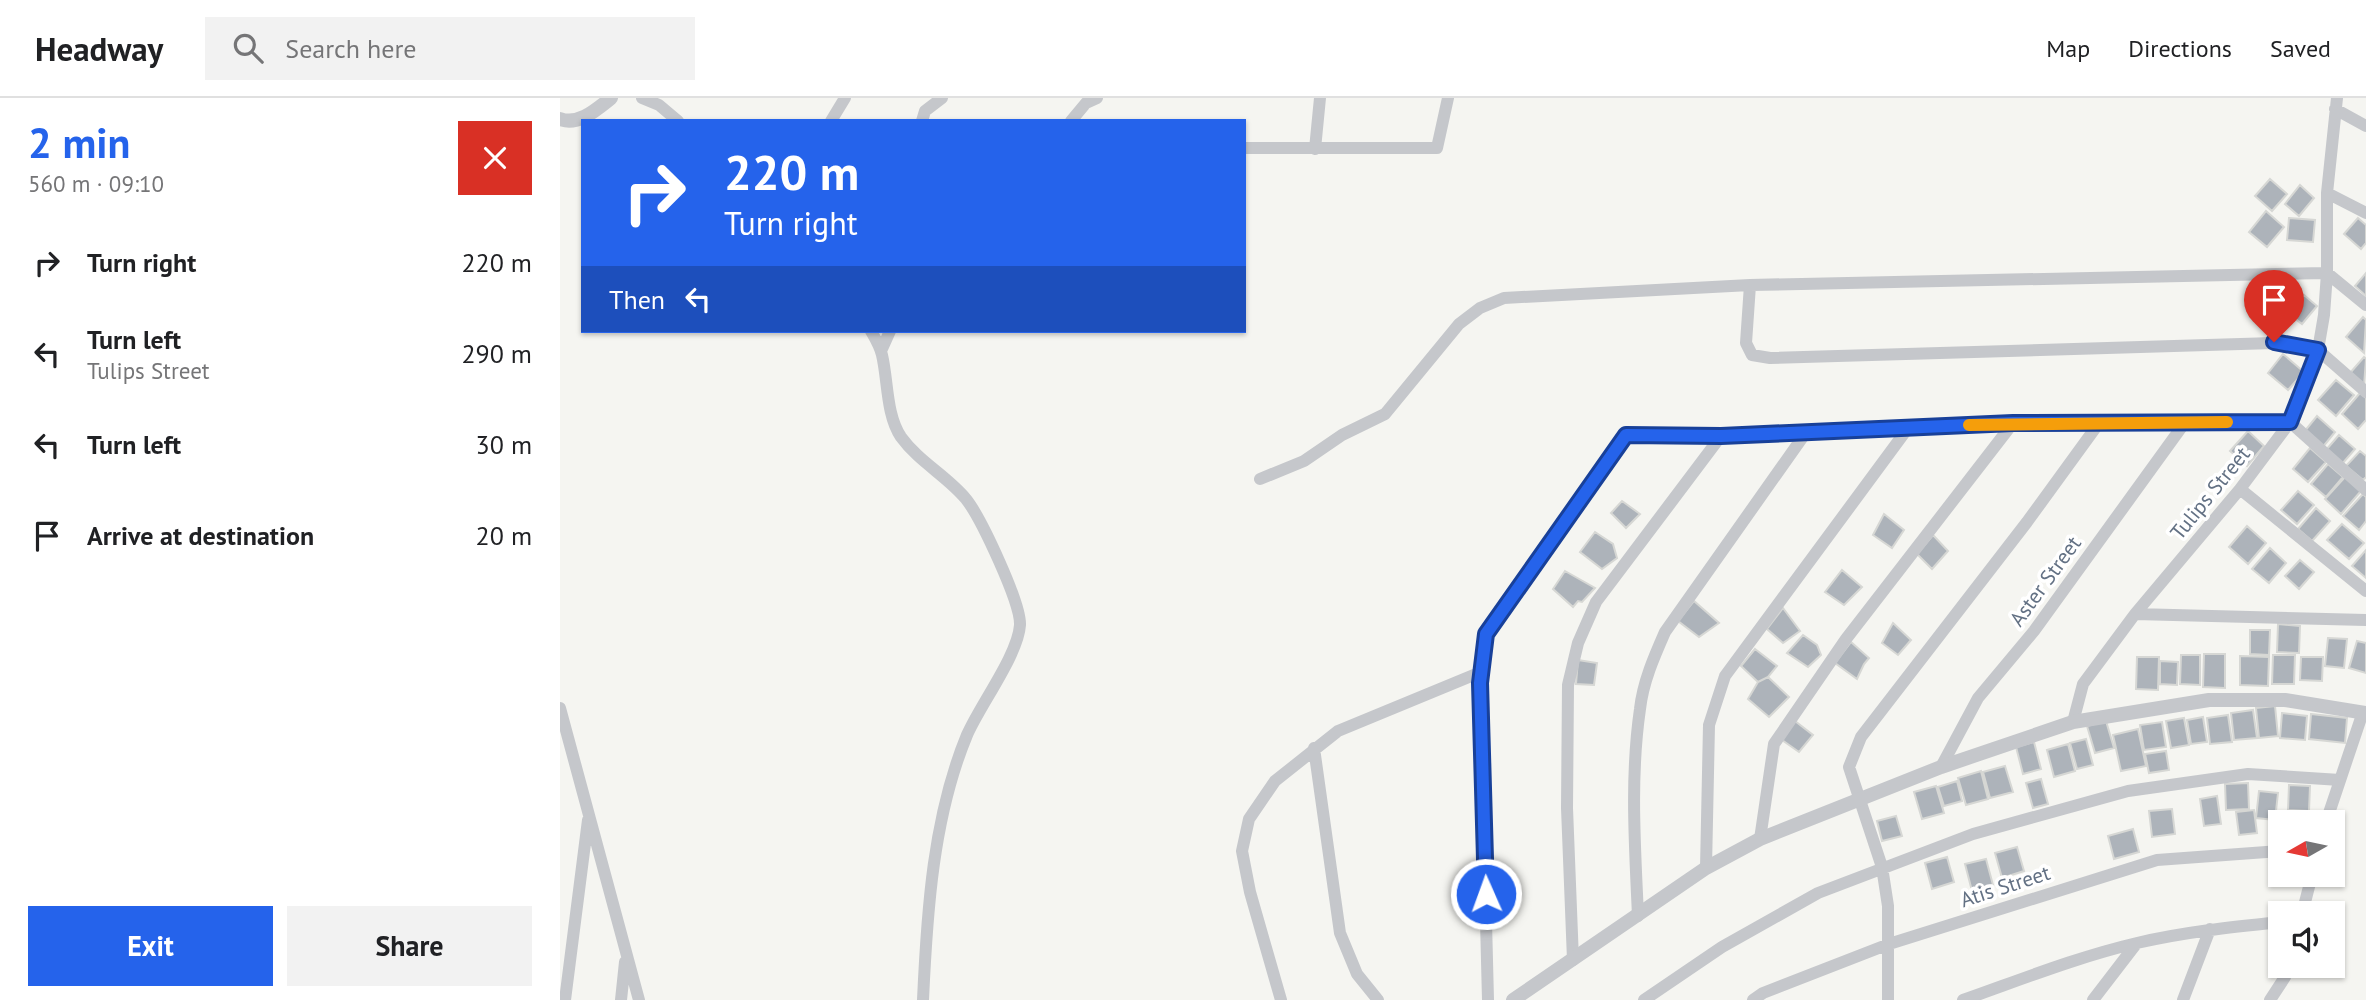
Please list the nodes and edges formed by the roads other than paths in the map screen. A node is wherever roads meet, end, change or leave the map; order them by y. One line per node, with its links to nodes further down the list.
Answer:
1 (611, 98): 9 (street)
2 (642, 98): 10 (street)
3 (845, 98): 11 (street)
4 (942, 98): 12 (street)
5 (1097, 98): 13 (street)
6 (1320, 98): 16 (street)
7 (1448, 98): 16 (street)
8 (2336, 104): 14 (street); 17 (street, Tulips Street)
9 (560, 119)
10 (676, 119)
11 (832, 119)
12 (923, 119)
13 (1073, 119)
14 (2366, 126)
15 (1246, 148): 16 (street)
16 (1315, 149)
17 (2327, 193): 18 (street); 19 (street, Tulips Street)
18 (2366, 213)
19 (2327, 273): 20 (street); 21 (street); 24 (street, Tulips Street)
20 (1750, 285): 24 (street); 34 (street)
21 (2366, 305)
22 (872, 333): 25 (street)
23 (889, 333): 25 (street)
24 (2318, 350): 26 (street); 28 (street, Tulips Street)
25 (881, 351): 65 (street)
26 (2366, 392)
27 (2186, 421): 28 (street); 30 (street); 45 (street, Aster Street)
28 (2290, 422): 35 (street, Tulips Street); 36 (street)
29 (2013, 423): 30 (street); 31 (street); 50 (street)
30 (2099, 423): 47 (street)
31 (1908, 428): 32 (street); 52 (street)
32 (1807, 431): 33 (street); 54 (street)
33 (1721, 436): 40 (street); 60 (street)
34 (1261, 479)
35 (2240, 489): 37 (street); 38 (street, Tulips Street)
36 (2366, 490)
37 (2366, 591)
38 (2136, 614): 39 (street); 43 (street, Tulips Street)
39 (2366, 620)
40 (1480, 672): 44 (street); 68 (street)
41 (560, 708): 49 (street)
42 (2364, 713): 43 (street); 46 (street)
43 (2073, 722): 45 (street)
44 (1314, 748): 66 (street); 67 (street)
45 (1941, 767): 47 (street)
46 (2340, 780): 48 (street); 53 (street)
47 (1858, 799): 50 (street); 53 (street)
48 (2330, 810)
49 (589, 813): 59 (street); 62 (street)
50 (1760, 839): 52 (street)
51 (2268, 852): 58 (street, Atis Street)
52 (1706, 867): 54 (street)
53 (1882, 867): 58 (street); 70 (street)
54 (1638, 916): 60 (street)
55 (2268, 923): 56 (street)
56 (2210, 929): 57 (street); 75 (street)
57 (2136, 943): 73 (street); 74 (street)
58 (1889, 944): 71 (street, Atis Street); 72 (street)
59 (626, 955): 63 (street); 64 (street)
60 (1573, 960): 69 (street)
61 (2284, 978): 76 (street)
62 (565, 1000)
63 (621, 1000)
64 (639, 1000)
65 (923, 1000)
66 (1281, 1000)
67 (1378, 1000)
68 (1488, 1000)
69 (1513, 1000)
70 (1644, 1000)
71 (1753, 1000)
72 (1888, 1000)
73 (1963, 1000)
74 (2093, 1000)
75 (2183, 1000)
76 (2270, 1000)

